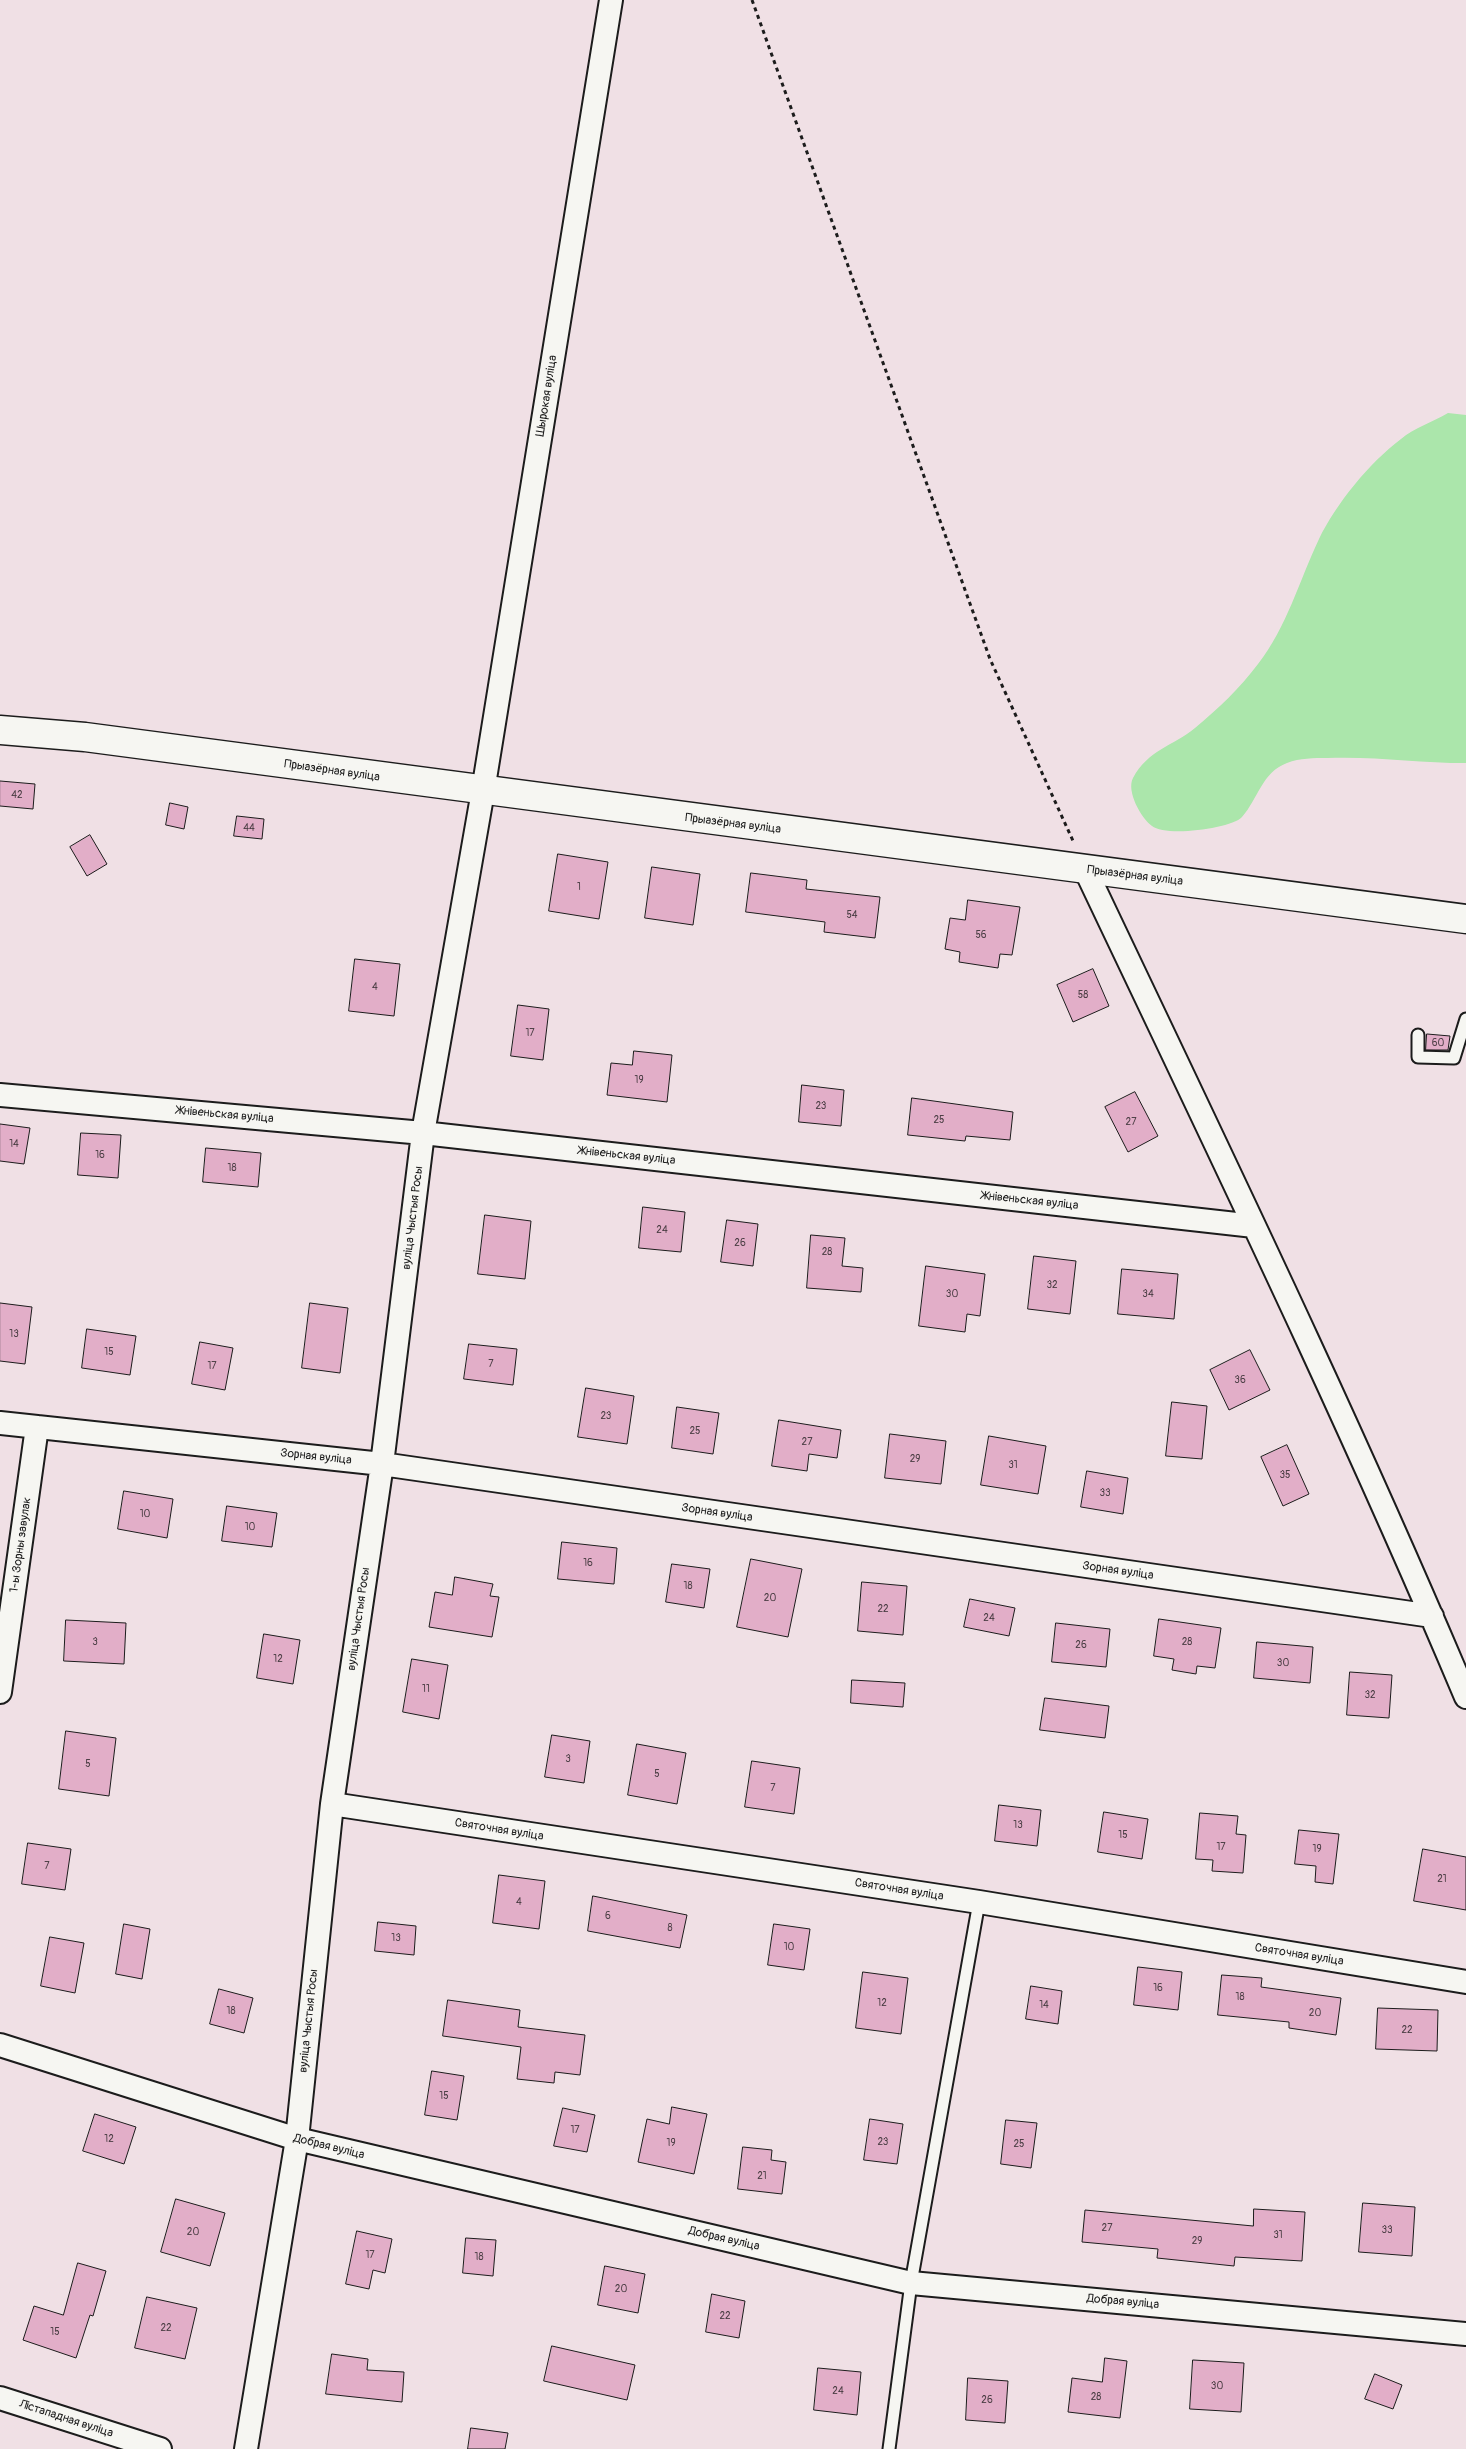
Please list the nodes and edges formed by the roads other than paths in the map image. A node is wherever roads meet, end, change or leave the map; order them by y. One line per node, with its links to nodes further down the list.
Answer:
1 (611, 0): 3 (street, Шырокая вуліца)
2 (0, 730): 3 (street, Прыазёрная вуліца)
3 (483, 791): 4 (street, Прыазёрная вуліца); 9 (street, вуліца Чыстыя Росы)
4 (1085, 869): 5 (street, Прыазёрная вуліца); 10 (street)
5 (1466, 919)
6 (1466, 1019): 7 (lane)
7 (1418, 1035)
8 (0, 1095): 9 (street, Жнівеньская вуліца)
9 (424, 1133): 10 (street, Жнівеньская вуліца); 13 (street, вуліца Чыстыя Росы)
10 (1254, 1226): 14 (street)
11 (0, 1423): 12 (street, Зорная вуліца)
12 (37, 1427): 13 (street, Зорная вуліца); 15 (street, 1-ы Зорны завулак)
13 (382, 1464): 14 (street, Зорная вуліца); 17 (street, вуліца Чыстыя Росы)
14 (1432, 1616): 16 (street)
15 (0, 1692)
16 (1466, 1696)
17 (332, 1804): 18 (street, Святочная вуліца); 21 (street, вуліца Чыстыя Росы)
18 (979, 1902): 19 (street, Святочная вуліца); 22 (lane)
19 (1466, 1982)
20 (0, 2045): 21 (street, Добрая вуліца)
21 (297, 2139): 22 (street, Добрая вуліца); 26 (street, вуліца Чыстыя Росы)
22 (911, 2282): 23 (street, Добрая вуліца); 27 (lane)
23 (1466, 2334)
24 (0, 2398): 25 (street, Лістападная вуліца)
25 (160, 2449)
26 (246, 2449)
27 (889, 2449)

